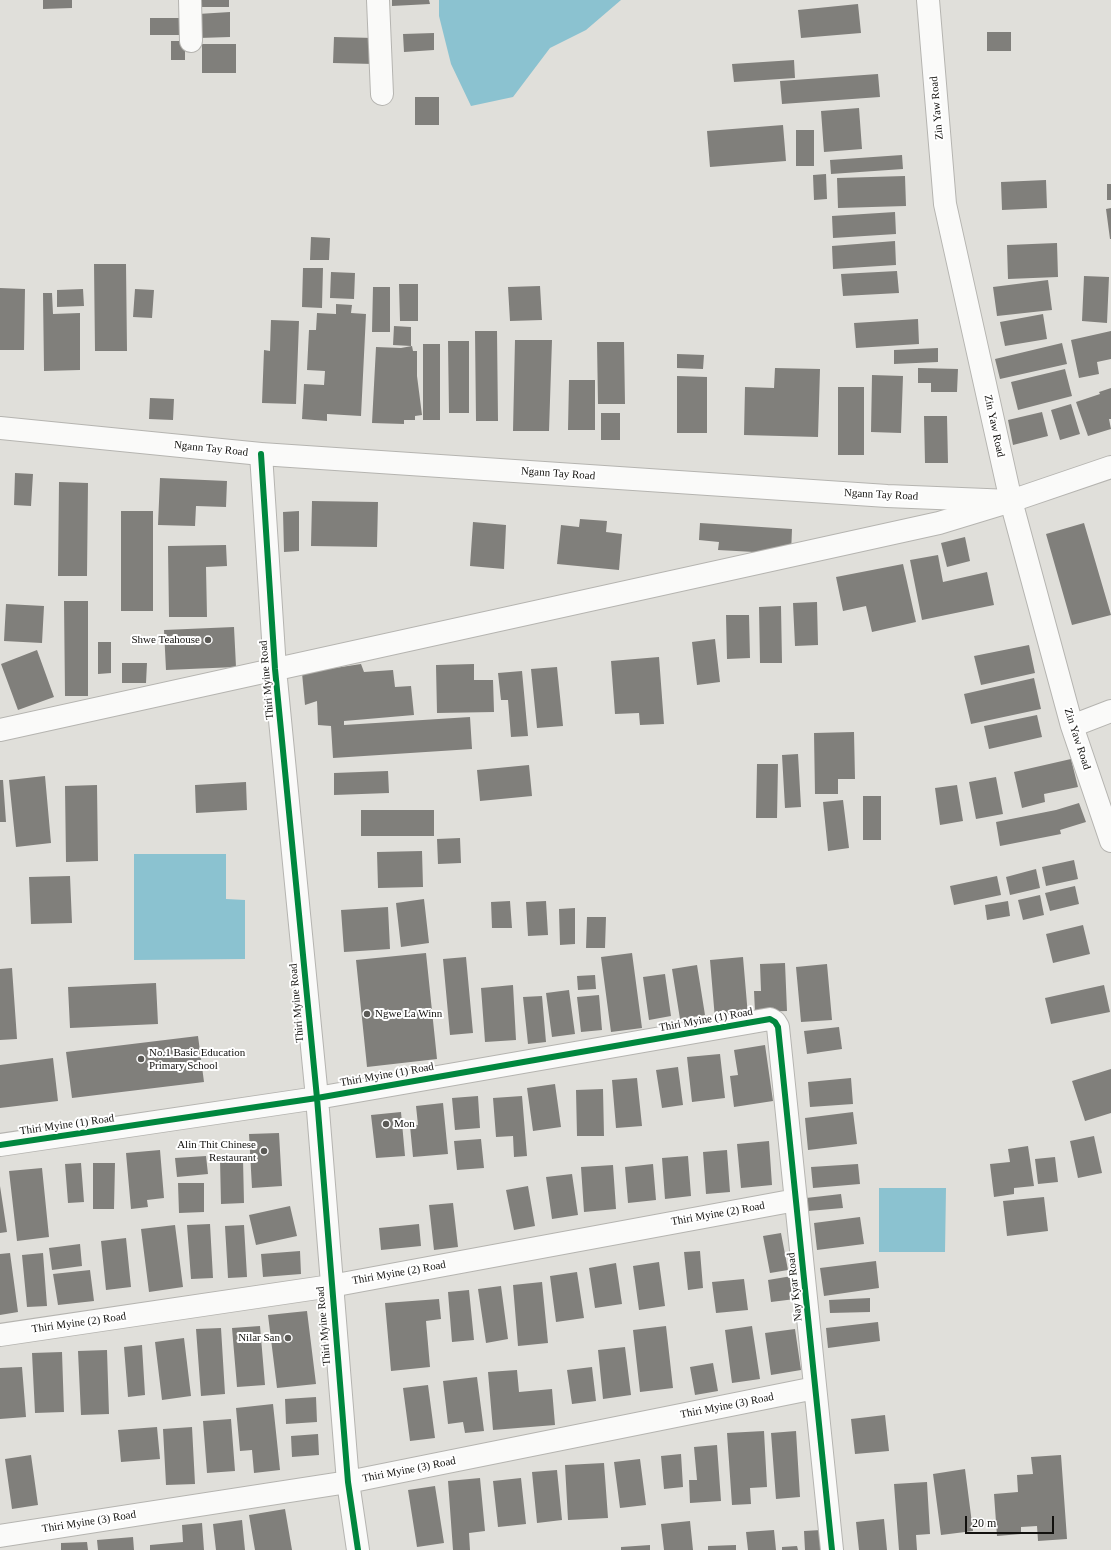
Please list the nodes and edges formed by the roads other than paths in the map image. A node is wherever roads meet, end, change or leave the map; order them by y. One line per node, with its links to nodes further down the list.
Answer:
1 (190, 0): 4 (street)
2 (378, 0): 5 (street)
3 (928, 0): 9 (street, Zin Yaw Road)
4 (191, 41)
5 (382, 94)
6 (0, 428): 7 (street, Ngann Tay Road)
7 (261, 454): 9 (street, Ngann Tay Road); 10 (street, Thiri Myine Road)
8 (1111, 467): 9 (street, Ngann Tay Road)
9 (1011, 501): 10 (street); 12 (street, Zin Yaw Road)
10 (276, 669): 13 (street); 15 (street, Thiri Myine Road)
11 (1111, 711): 12 (street)
12 (1072, 726): 14 (street, Zin Yaw Road)
13 (0, 730)
14 (1111, 841)
15 (317, 1098): 16 (street, Thiri Myine (1) Road); 17 (street, Thiri Myine (1) Road); 18 (street, Thiri Myine Road)
16 (0, 1145)
17 (796, 1200): 18 (street, Thiri Myine (2) Road); 20 (street, Nay Kyar Road)
18 (331, 1286): 19 (street, Thiri Myine (2) Road); 21 (street, Thiri Myine Road)
19 (0, 1334)
20 (815, 1388): 21 (street, Thiri Myine (3) Road); 24 (street, Nay Kyar Road)
21 (348, 1482): 22 (street, Thiri Myine (3) Road); 23 (street, Thiri Myine Road)
22 (0, 1536)
23 (358, 1550)
24 (832, 1550)

